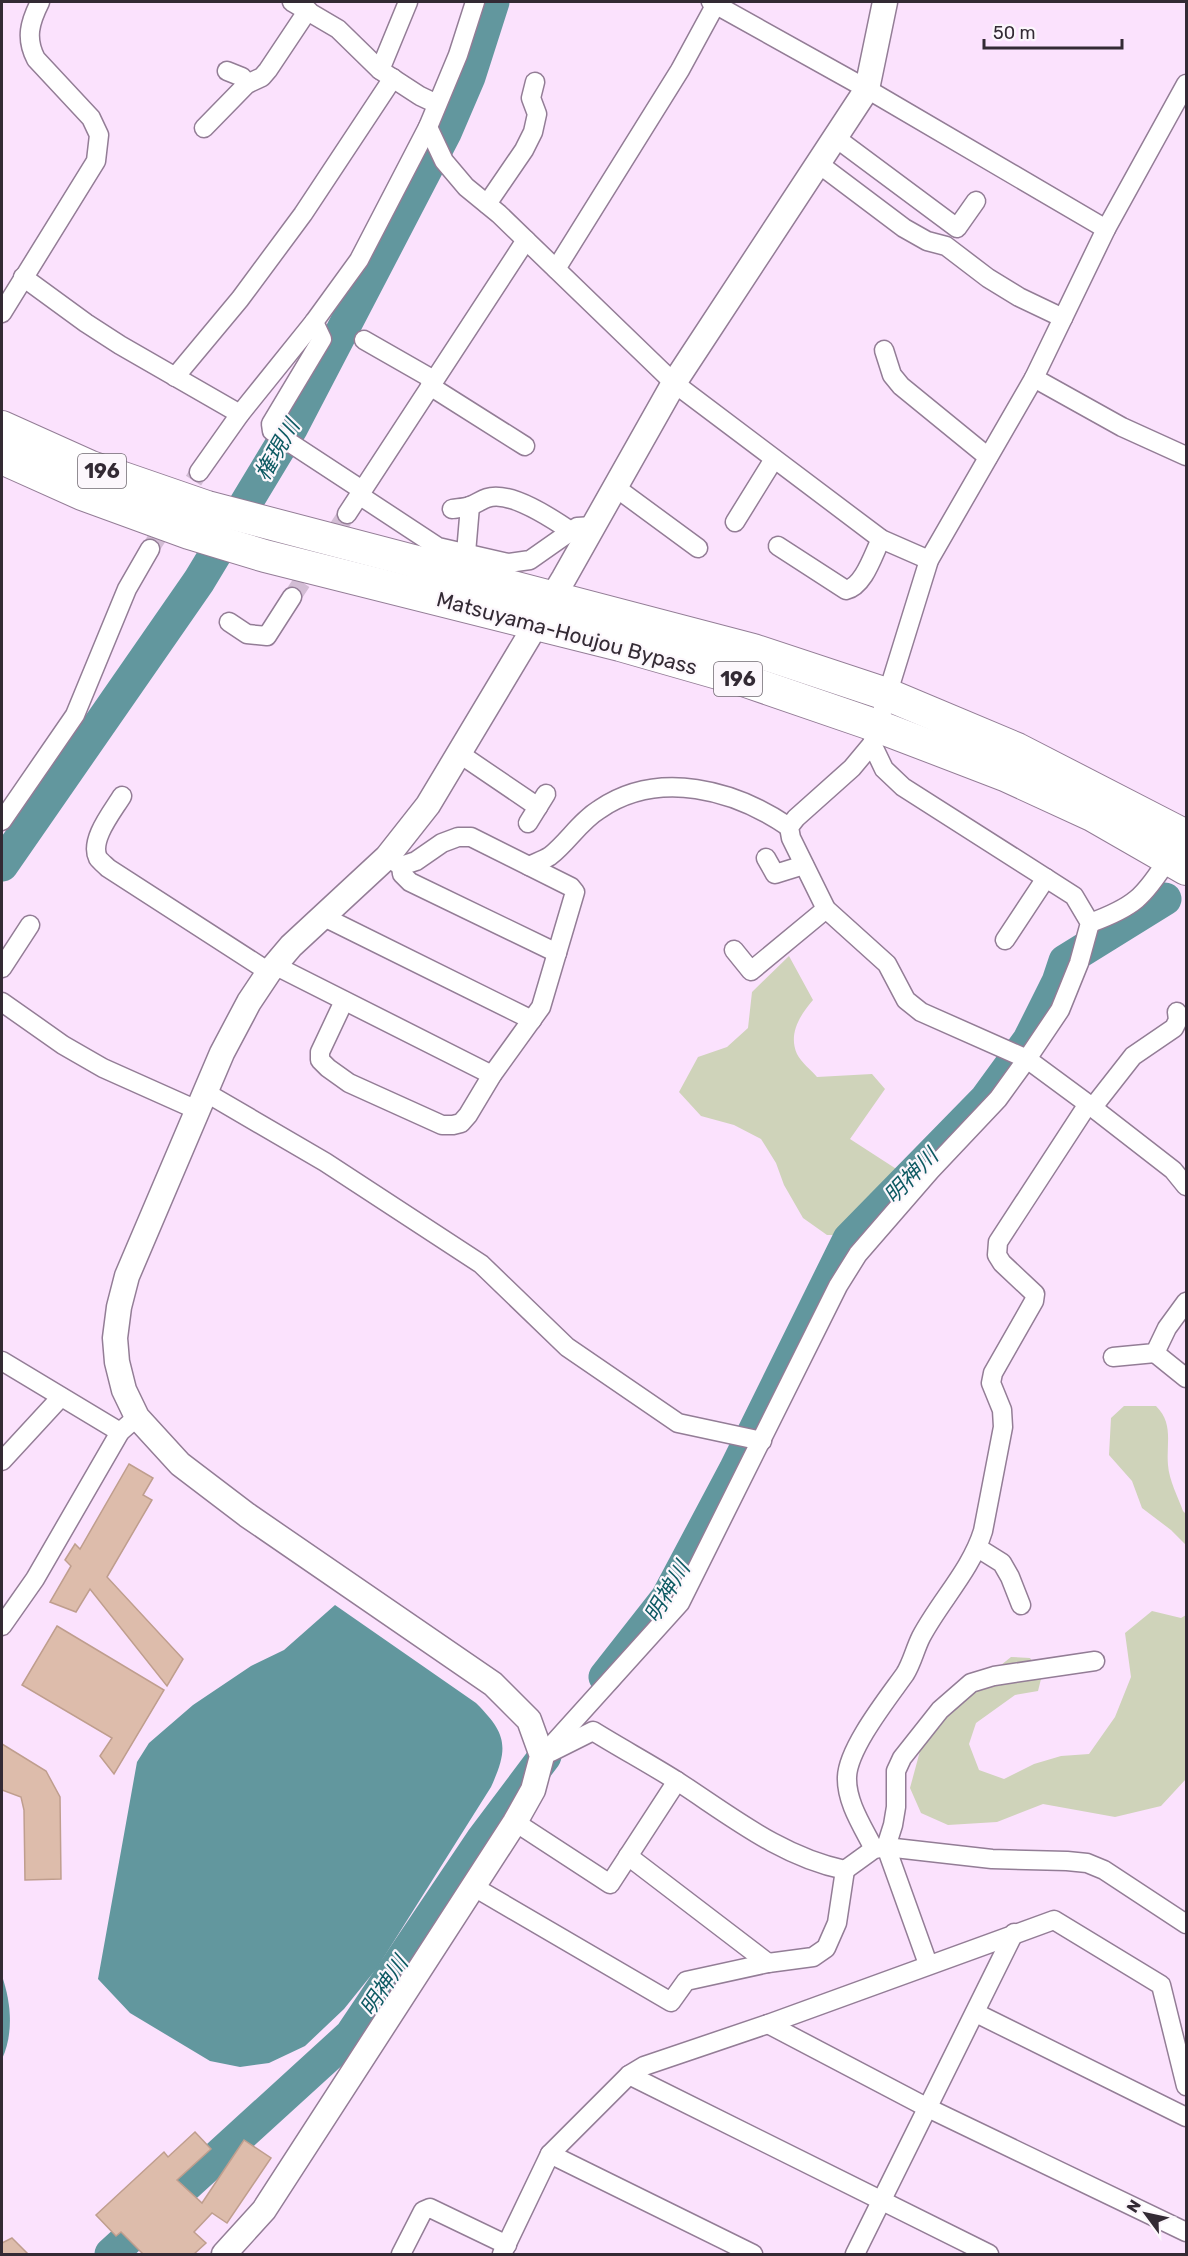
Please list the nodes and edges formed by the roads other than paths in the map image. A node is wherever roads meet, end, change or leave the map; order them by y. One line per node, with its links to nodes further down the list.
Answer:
1 (40, 2): 23 (street)
2 (408, 2): 8 (street)
3 (475, 2): 13 (street)
4 (714, 2): 12 (street); 22 (street)
5 (885, 2): 12 (street)
6 (298, 4): 8 (street); 10 (street)
7 (227, 71): 10 (street)
8 (386, 74): 13 (street); 29 (street)
9 (535, 82): 19 (street)
10 (247, 84): 14 (street)
11 (1186, 84): 20 (street)
12 (867, 89): 16 (street); 20 (street)
13 (437, 104): 15 (street)
14 (204, 128)
15 (430, 131): 19 (street); 26 (street)
16 (836, 138): 17 (street); 18 (street)
17 (819, 164): 25 (street); 32 (street)
18 (976, 201)
19 (487, 204): 21 (street)
20 (1106, 229): 25 (street)
21 (526, 240): 22 (street); 31 (street)
22 (556, 269): 32 (street)
23 (23, 277): 24 (street); 29 (street)
24 (2, 313)
25 (1063, 318): 30 (street)
26 (314, 322): 33 (street); 42 (street)
27 (364, 340): 31 (street)
28 (885, 350): 38 (street)
29 (175, 377): 33 (street)
30 (1034, 378): 36 (street); 38 (street)
31 (432, 383): 35 (street); 42 (street)
32 (674, 383): 39 (street); 41 (street)
33 (240, 414): 40 (street)
34 (2, 427): 55 (highway, Matsuyama-Houjou Bypass / 196)
35 (525, 446)
36 (1186, 456)
37 (2, 458): 55 (highway, Matsuyama-Houjou Bypass / 196)
38 (988, 458): 53 (street)
39 (774, 459): 46 (street); 48 (street)
40 (199, 472)
41 (615, 487): 47 (street); 50 (street)
42 (360, 492): 45 (street); 52 (street)
43 (470, 506): 44 (street); 47 (street); 52 (street)
44 (452, 509)
45 (347, 514)
46 (735, 522)
47 (582, 529): 52 (street); 55 (street)
48 (881, 539): 49 (street); 53 (street)
49 (778, 546)
50 (698, 548)
51 (150, 549): 61 (street)
52 (466, 553)
53 (929, 560): 57 (street)
54 (292, 597): 56 (street)
55 (545, 611): 57 (highway, Matsuyama-Houjou Bypass / 196); 58 (highway, Matsuyama-Houjou Bypass / 196); 59 (street)
56 (229, 622)
57 (886, 694): 58 (street); 64 (highway, Matsuyama-Houjou Bypass / 196)
58 (874, 735): 63 (street); 64 (highway, Matsuyama-Houjou Bypass / 196); 69 (street)
59 (460, 754): 62 (street); 66 (street)
60 (122, 796): 78 (street)
61 (2, 821)
62 (528, 823)
63 (789, 827): 67 (street); 68 (street)
64 (1180, 855): 72 (street)
65 (766, 858): 67 (street)
66 (394, 861): 68 (street); 71 (street); 76 (street)
67 (804, 865): 70 (street)
68 (529, 866): 76 (street)
69 (1046, 878): 72 (street); 74 (street)
70 (826, 909): 75 (street); 83 (street)
71 (322, 916): 78 (street); 82 (street)
72 (1090, 922): 83 (street)
73 (30, 925): 77 (street)
74 (1005, 940)
75 (734, 950)
76 (557, 953): 82 (street)
77 (2, 968)
78 (271, 968): 79 (street); 85 (street)
79 (344, 1001): 84 (street); 84 (street)
80 (2, 1002): 85 (street)
81 (1177, 1012): 86 (street)
82 (532, 1020): 84 (street)
83 (1027, 1059): 86 (street); 95 (street)
84 (492, 1075)
85 (201, 1101): 94 (street); 95 (street)
86 (1091, 1105): 87 (street); 97 (street)
87 (1186, 1186)
88 (1186, 1302): 89 (street)
89 (1155, 1353): 90 (street); 92 (street)
90 (1113, 1357)
91 (2, 1361): 93 (street)
92 (1186, 1378)
93 (61, 1396): 94 (street); 96 (street)
94 (129, 1424): 99 (street); 101 (street)
95 (762, 1441): 101 (street)
96 (2, 1461)
97 (978, 1548): 98 (street); 104 (street)
98 (1021, 1605)
99 (2, 1626)
100 (1095, 1661): 104 (street)
101 (542, 1756): 102 (street); 103 (street)
102 (677, 1781): 105 (street); 106 (street)
103 (515, 1822): 105 (street); 107 (street)
104 (880, 1848): 106 (street); 108 (street); 111 (street)
105 (628, 1856): 110 (street)
106 (844, 1870): 110 (street)
107 (474, 1887): 110 (street); 122 (street)
108 (1186, 1924)
109 (1014, 1933): 111 (street); 112 (street); 115 (street)
110 (768, 1963)
111 (927, 1964): 113 (street)
112 (976, 2013): 116 (street); 117 (street)
113 (768, 2024): 114 (street); 116 (street)
114 (629, 2075): 118 (street); 119 (street)
115 (1186, 2086)
116 (928, 2108): 119 (street); 120 (street)
117 (1186, 2117)
118 (550, 2154): 121 (street); 124 (street)
119 (882, 2202): 125 (street); 126 (street)
120 (1186, 2232)
121 (507, 2251): 123 (street)
122 (224, 2254)
123 (401, 2254)
124 (753, 2254)
125 (855, 2254)
126 (989, 2254)

